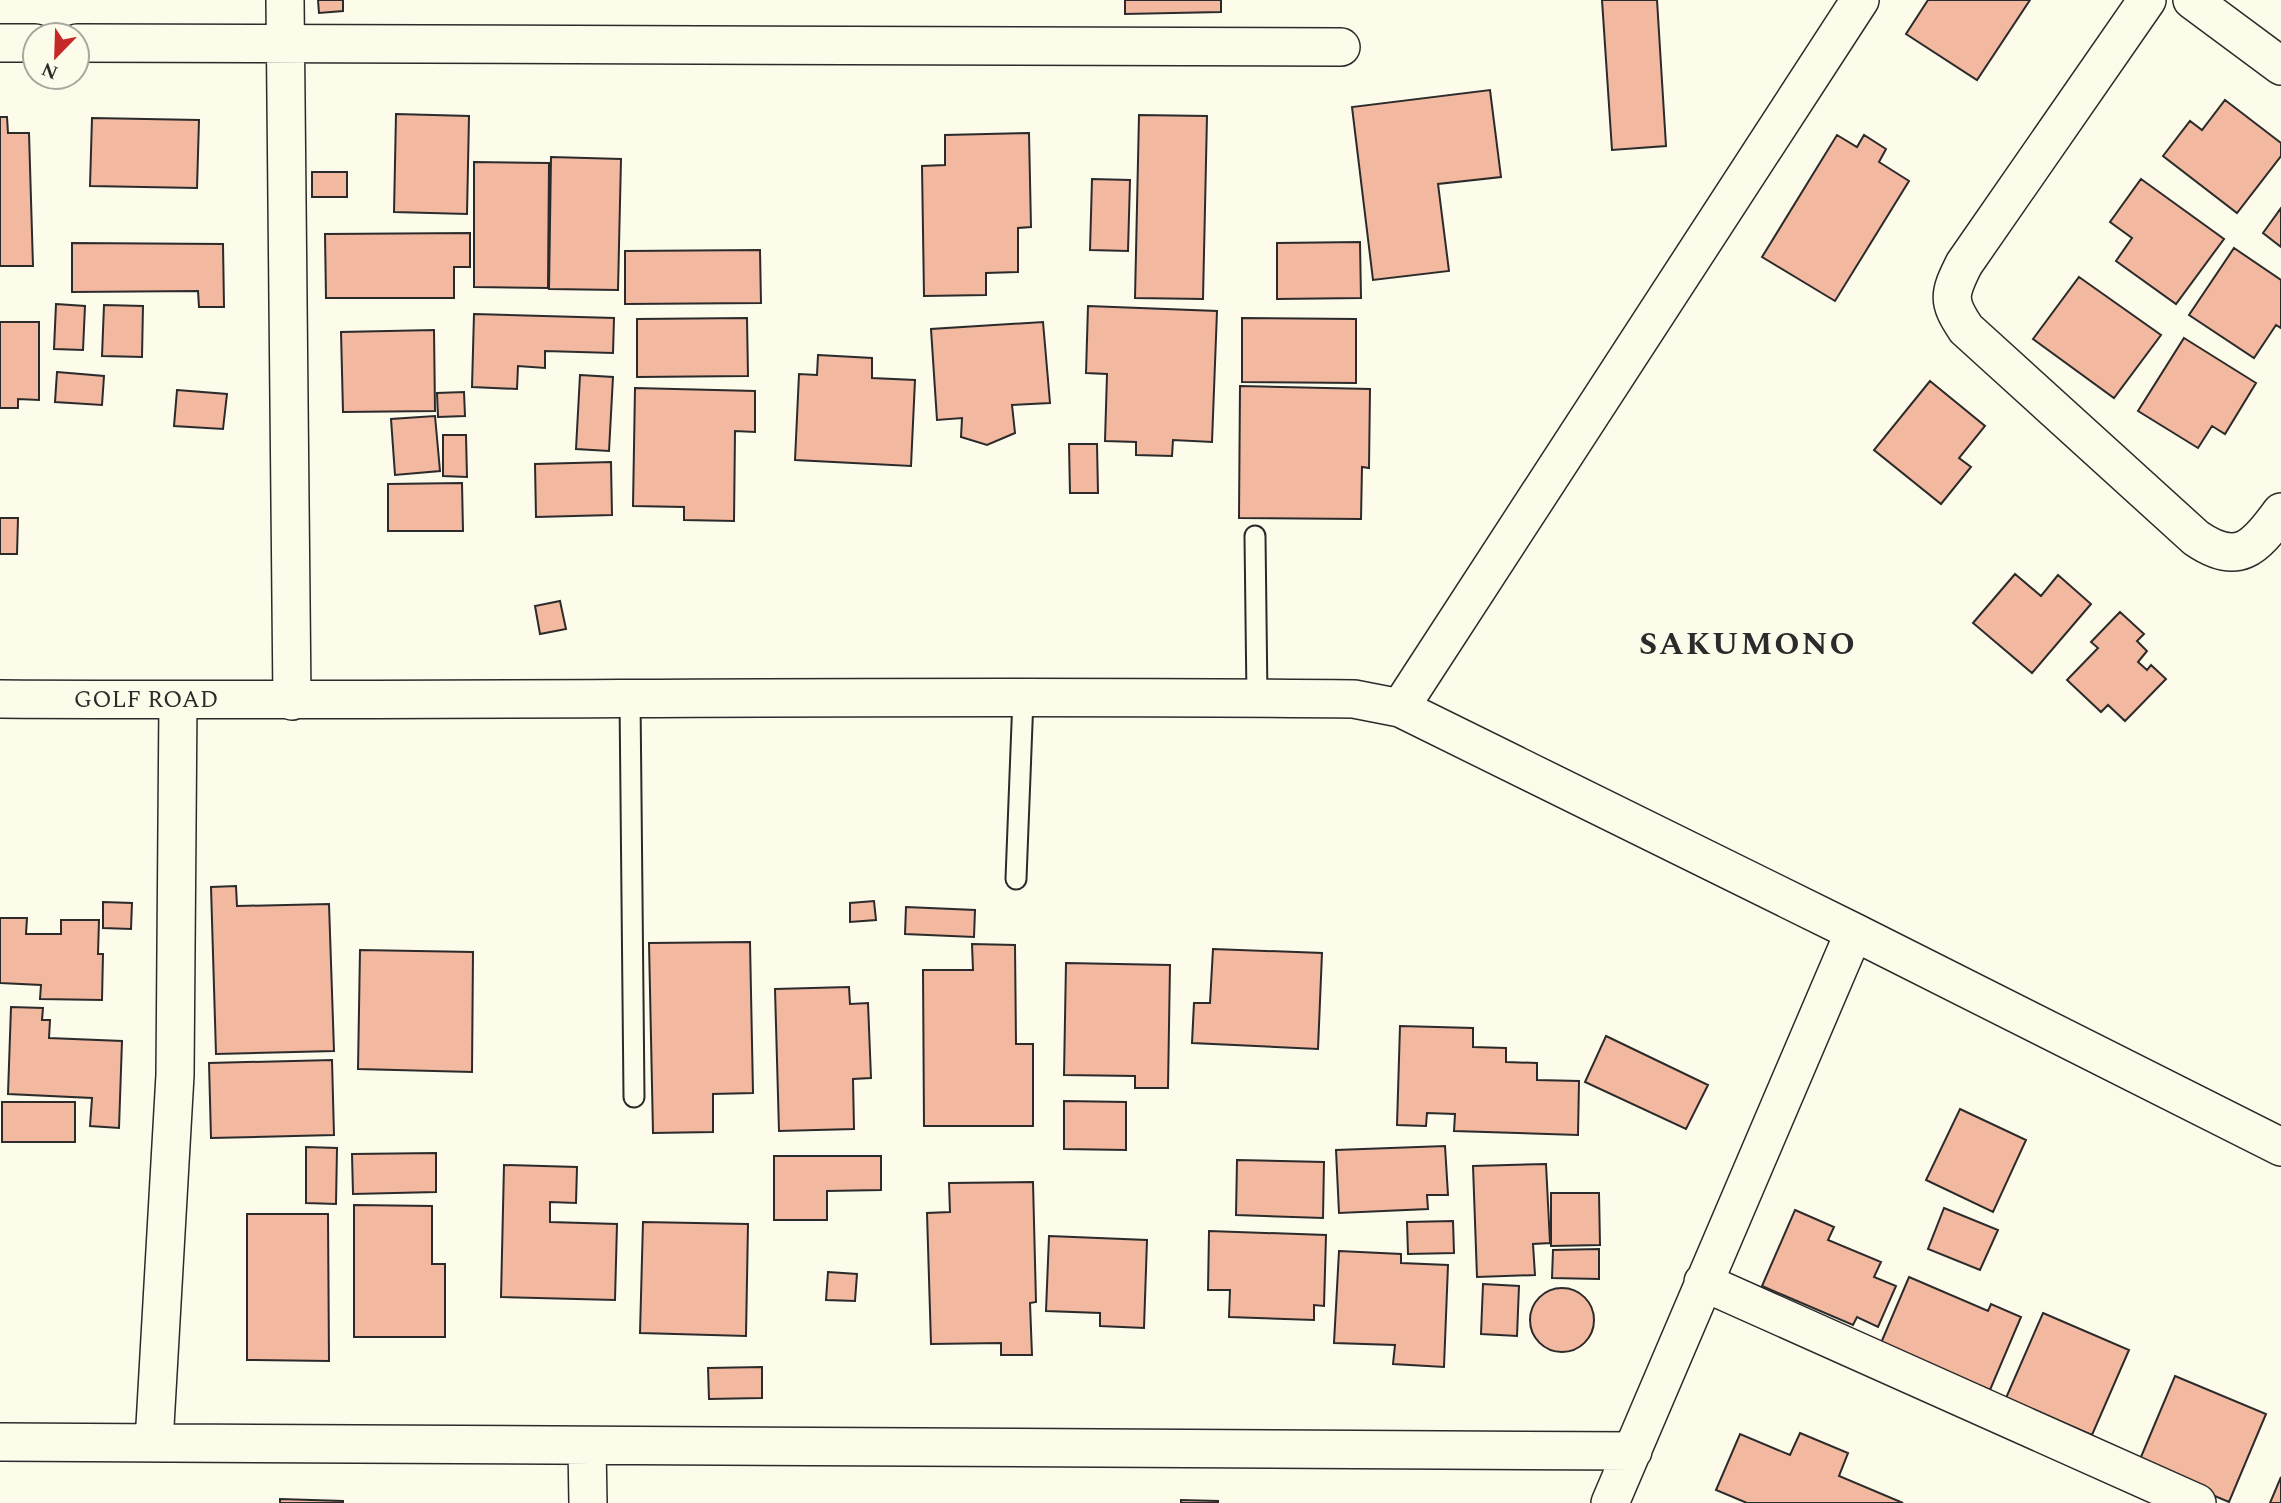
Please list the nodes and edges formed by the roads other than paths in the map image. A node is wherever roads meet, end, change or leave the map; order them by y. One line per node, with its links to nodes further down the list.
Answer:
1 (285, 0): 5 (street)
2 (1860, 0): 19 (street)
3 (2147, 0): 11 (street)
4 (2192, 0): 10 (street)
5 (285, 42): 8 (street); 9 (street); 18 (street)
6 (0, 43): 7 (street)
7 (21, 43)
8 (91, 43)
9 (1341, 47)
10 (2281, 66)
11 (2281, 512)
12 (1255, 536): 15 (lane)
13 (630, 698): 14 (street, GOLF ROAD); 18 (street, GOLF ROAD); 22 (lane)
14 (1023, 698): 15 (street, GOLF ROAD); 20 (lane)
15 (1256, 698): 19 (street, GOLF ROAD)
16 (0, 699): 17 (street, GOLF ROAD)
17 (178, 700): 18 (street, GOLF ROAD); 26 (street)
18 (292, 701)
19 (1400, 708): 21 (street, GOLF ROAD)
20 (1016, 879)
21 (1854, 932): 23 (street, GOLF ROAD); 24 (street)
22 (634, 1097)
23 (2281, 1147)
24 (1703, 1282): 28 (street); 31 (street)
25 (0, 1443): 26 (street)
26 (153, 1443): 27 (street)
27 (587, 1446): 28 (street); 29 (street)
28 (1633, 1451): 30 (street)
29 (588, 1503)
30 (1610, 1503)
31 (2197, 1503)

